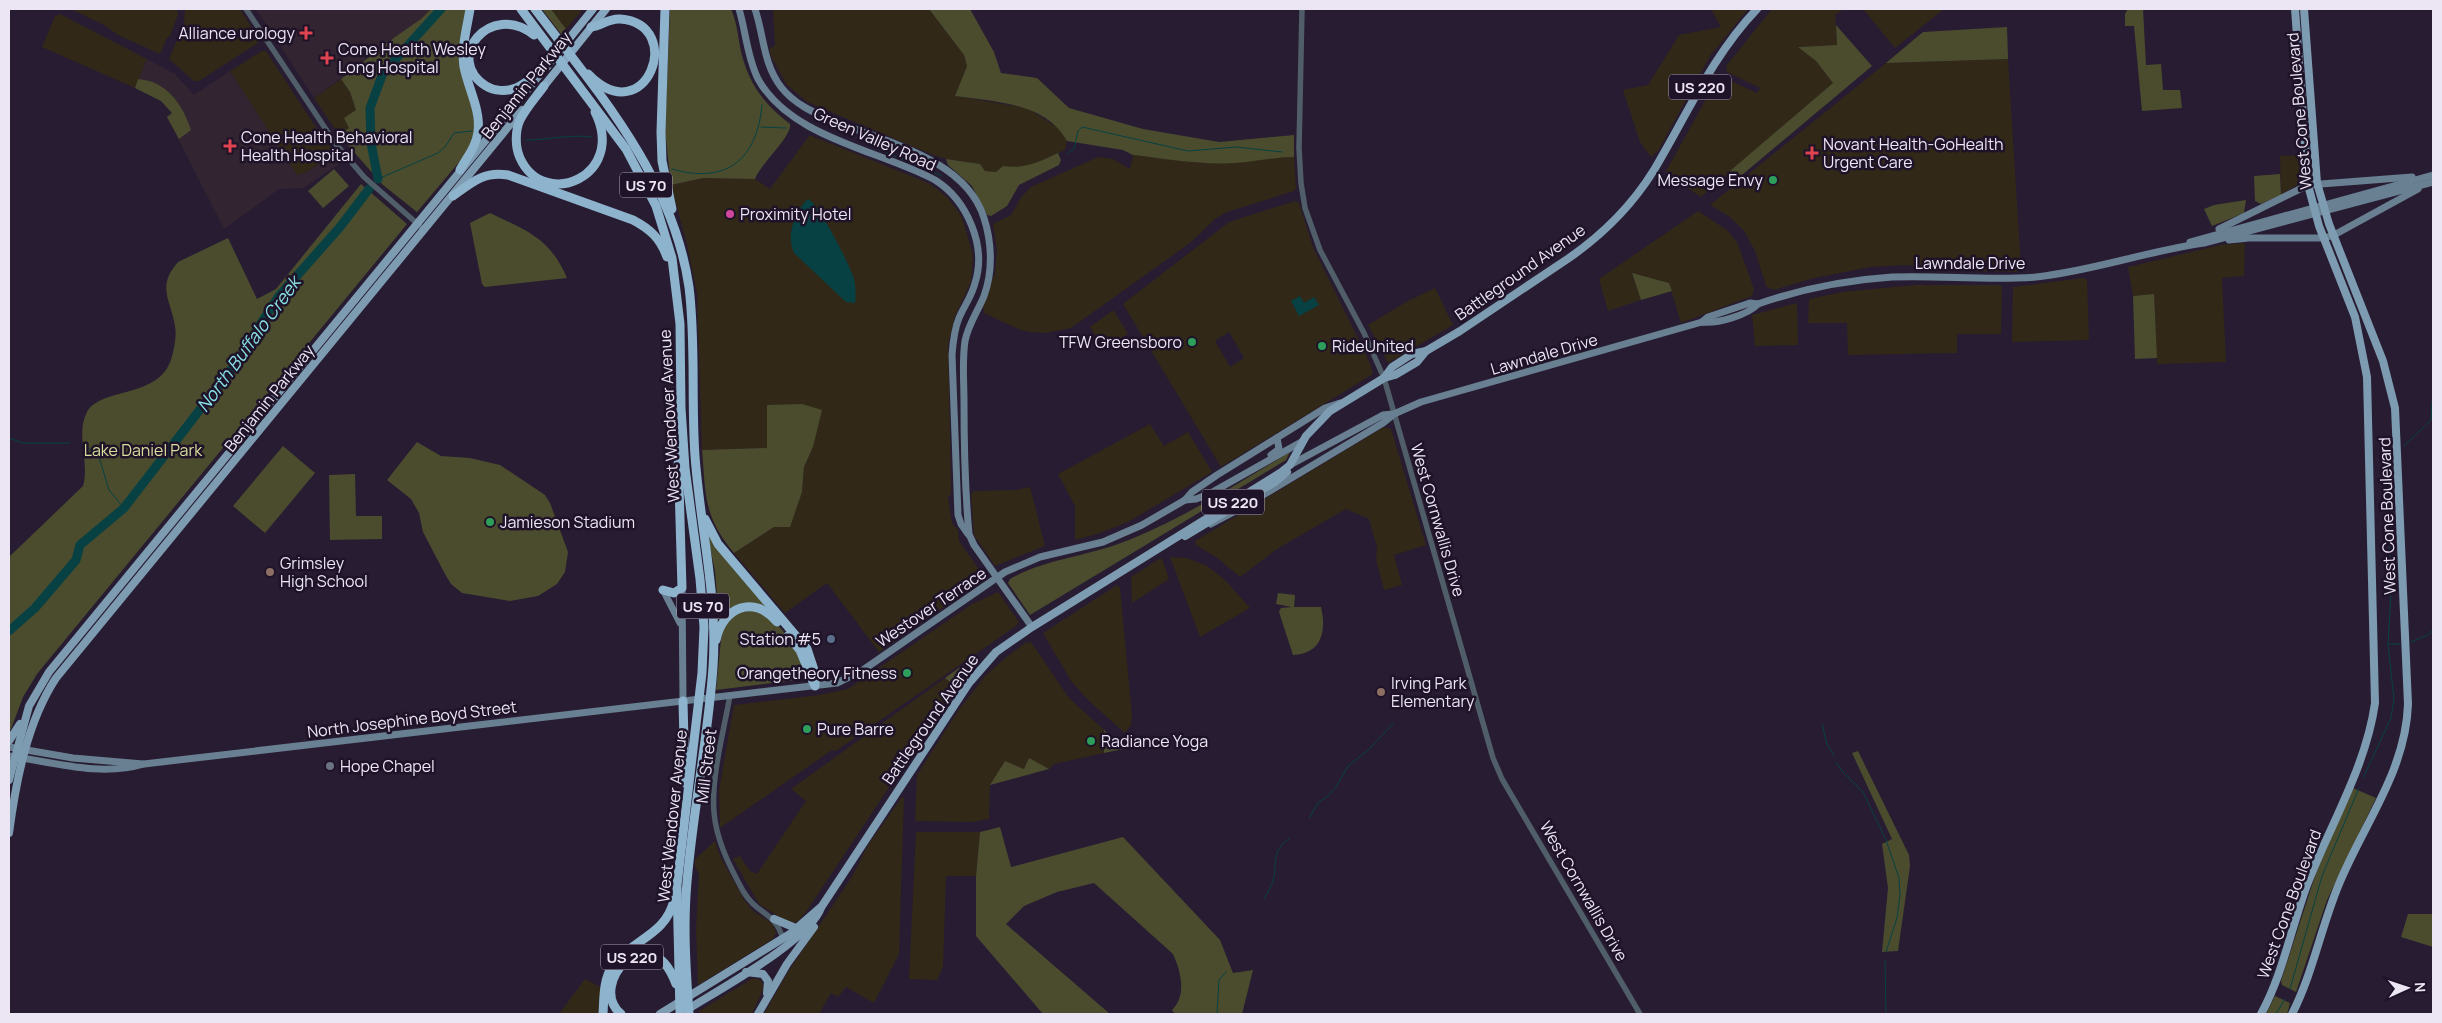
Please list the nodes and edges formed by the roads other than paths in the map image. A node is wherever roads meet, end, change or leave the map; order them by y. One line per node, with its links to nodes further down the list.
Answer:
1 (246, 9): 26 (street)
2 (470, 9): 20 (highway)
3 (520, 9): 15 (highway, West Wendover Avenue / US 70)
4 (535, 9): 17 (highway, West Wendover Avenue / US 70)
5 (592, 9): 16 (highway, Benjamin Parkway)
6 (606, 9): 14 (highway, Benjamin Parkway)
7 (665, 9): 28 (highway)
8 (739, 9): 44 (main road, Green Valley Road)
9 (755, 9): 44 (main road, Green Valley Road)
10 (1302, 9): 33 (street, West Cornwallis Drive)
11 (1757, 9): 33 (main road, Battleground Avenue / US 220)
12 (2295, 9): 24 (main road, West Cone Boulevard)
13 (2304, 9): 23 (main road, West Cone Boulevard)
14 (591, 28): 17 (highway); 18 (highway, Benjamin Parkway)
15 (553, 54): 16 (highway); 19 (highway, West Wendover Avenue / US 70)
16 (547, 66): 20 (main road, Benjamin Parkway)
17 (579, 67): 28 (highway, West Wendover Avenue / US 70)
18 (544, 86): 19 (highway); 25 (main road, Benjamin Parkway)
19 (589, 100): 32 (highway, West Wendover Avenue / US 70)
20 (460, 170): 26 (main road, Benjamin Parkway)
21 (2433, 175): 22 (main road, Lawndale Drive)
22 (2429, 181): 23 (main road); 29 (main road); 31 (main road, Lawndale Drive)
23 (2317, 183): 24 (main road); 29 (main road, West Cone Boulevard)
24 (2308, 185): 30 (main road, West Cone Boulevard); 31 (main road)
25 (453, 196): 27 (main road, Benjamin Parkway); 32 (highway)
26 (416, 223): 27 (street); 55 (main road, Benjamin Parkway)
27 (424, 230): 59 (main road, Benjamin Parkway)
28 (676, 231): 41 (highway, West Wendover Avenue / US 70)
29 (2334, 236): 30 (main road); 84 (main road, West Cone Boulevard)
30 (2324, 238): 31 (main road); 83 (main road, West Cone Boulevard)
31 (2203, 240): 36 (main road, Lawndale Drive)
32 (676, 283): 35 (highway, West Wendover Avenue / US 70)
33 (1384, 378): 34 (main road, Battleground Avenue / US 220); 36 (street, West Cornwallis Drive)
34 (1342, 402): 37 (main road, Westover Terrace); 38 (main road, Battleground Avenue / US 220)
35 (681, 408): 47 (highway); 64 (highway, West Wendover Avenue / US 70)
36 (1394, 414): 39 (main road, Lawndale Drive); 43 (main road, Lawndale Drive); 82 (street, West Cornwallis Drive)
37 (1278, 438): 40 (main road); 42 (main road, Westover Terrace)
38 (1303, 441): 39 (main road, Battleground Avenue / US 220); 40 (main road, Westover Terrace)
39 (1290, 465): 43 (main road, Battleground Avenue); 45 (main road, Battleground Avenue / US 220)
40 (1252, 470): 42 (main road, Westover Terrace)
41 (699, 499): 51 (highway, West Wendover Avenue / US 70); 52 (highway)
42 (1185, 500): 46 (main road, Westover Terrace)
43 (1199, 529): 45 (main road, Battleground Avenue / US 220)
44 (969, 534): 46 (main road, Green Valley Road)
45 (1176, 539): 49 (main road, Battleground Avenue / US 220)
46 (997, 578): 49 (main road, Green Valley Road); 52 (main road, Westover Terrace)
47 (682, 588): 48 (highway); 50 (main road)
48 (663, 590): 50 (main road)
49 (1032, 627): 67 (main road, Battleground Avenue / US 220)
50 (682, 630): 54 (main road)
51 (713, 651): 52 (highway); 80 (highway, West Wendover Avenue / US 70)
52 (815, 686): 53 (main road, Westover Terrace)
53 (730, 695): 54 (main road, Westover Terrace); 69 (street, Mill Street)
54 (687, 701): 62 (main road, North Josephine Boyd Street); 64 (highway)
55 (29, 706): 56 (main road); 58 (main road, Benjamin Parkway)
56 (9, 741)
57 (9, 747): 58 (main road, North Josephine Boyd Street)
58 (18, 748): 59 (main road, North Josephine Boyd Street); 60 (main road, Benjamin Parkway)
59 (27, 750): 61 (main road, Benjamin Parkway); 62 (main road, North Josephine Boyd Street)
60 (12, 756): 61 (main road, North Josephine Boyd Street); 63 (main road, Benjamin Parkway)
61 (24, 759): 62 (main road, North Josephine Boyd Street); 65 (main road, Benjamin Parkway)
62 (144, 764)
63 (9, 780)
64 (686, 803): 66 (highway, West Wendover Avenue / US 70)
65 (9, 833)
66 (677, 886): 74 (highway, West Wendover Avenue / US 70); 76 (highway)
67 (822, 906): 68 (main road, Battleground Avenue / US 220); 70 (main road, Battleground Avenue / US 220)
68 (817, 918): 71 (main road, Battleground Avenue); 72 (main road, US 220)
69 (774, 919): 70 (main road); 71 (street)
70 (798, 929): 71 (main road, Battleground Avenue / US 220)
71 (784, 943): 72 (main road); 73 (main road, Battleground Avenue); 78 (main road, Battleground Avenue / US 220)
72 (787, 964): 75 (main road, US 220)
73 (746, 972): 75 (main road); 79 (main road, Battleground Avenue)
74 (678, 991): 77 (highway, US 220); 79 (highway, West Wendover Avenue / US 70)
75 (766, 998): 81 (main road, US 220)
76 (602, 1014)
77 (621, 1014)
78 (660, 1014)
79 (680, 1014)
80 (689, 1014)
81 (758, 1014)
82 (1640, 1014)
83 (2261, 1014)
84 (2292, 1014)

